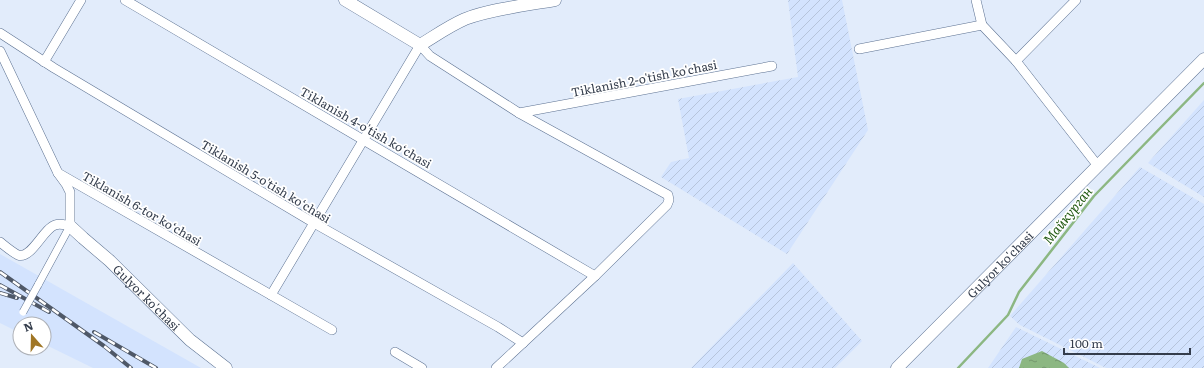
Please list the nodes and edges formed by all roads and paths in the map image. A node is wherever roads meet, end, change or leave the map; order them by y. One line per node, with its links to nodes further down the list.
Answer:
1 (81, 0): 14 (street)
2 (125, 0): 17 (street, Tiklanish 4-o'tish ko‘chasi)
3 (345, 0): 9 (street)
4 (555, 0): 9 (street)
5 (976, 0): 7 (street)
6 (1076, 0): 13 (street)
7 (982, 25): 10 (street); 13 (street)
8 (0, 33): 14 (street, Tiklanish 5-o'tish ko‘chasi)
9 (420, 45): 16 (street); 17 (street)
10 (859, 50)
11 (0, 52): 19 (street)
12 (1204, 59): 18 (street, Gulyor ko'chasi)
13 (1016, 61): 18 (street)
14 (44, 62): 20 (street, Tiklanish 5-o'tish ko‘chasi)
15 (772, 66): 16 (street, Tiklanish 2-o'tish ko'chasi)
16 (519, 113): 23 (street)
17 (364, 139): 20 (street); 23 (street, Tiklanish 4-o'tish ko‘chasi)
18 (1098, 166): 32 (street, Gulyor ko'chasi)
19 (58, 174): 21 (street); 24 (street, Tiklanish 6-tor ko‘chasi)
20 (314, 223): 24 (street); 27 (street, Tiklanish 5-o'tish ko‘chasi)
21 (70, 226): 22 (street); 25 (street, bridge); 29 (street, Gulyor ko'chasi)
22 (0, 242)
23 (595, 276): 27 (street)
24 (271, 295): 26 (street, Tiklanish 6-tor ko‘chasi)
25 (23, 312)
26 (332, 330)
27 (523, 344): 31 (street)
28 (395, 352): 30 (street)
29 (226, 368)
30 (422, 368)
31 (496, 368)
32 (896, 368)

